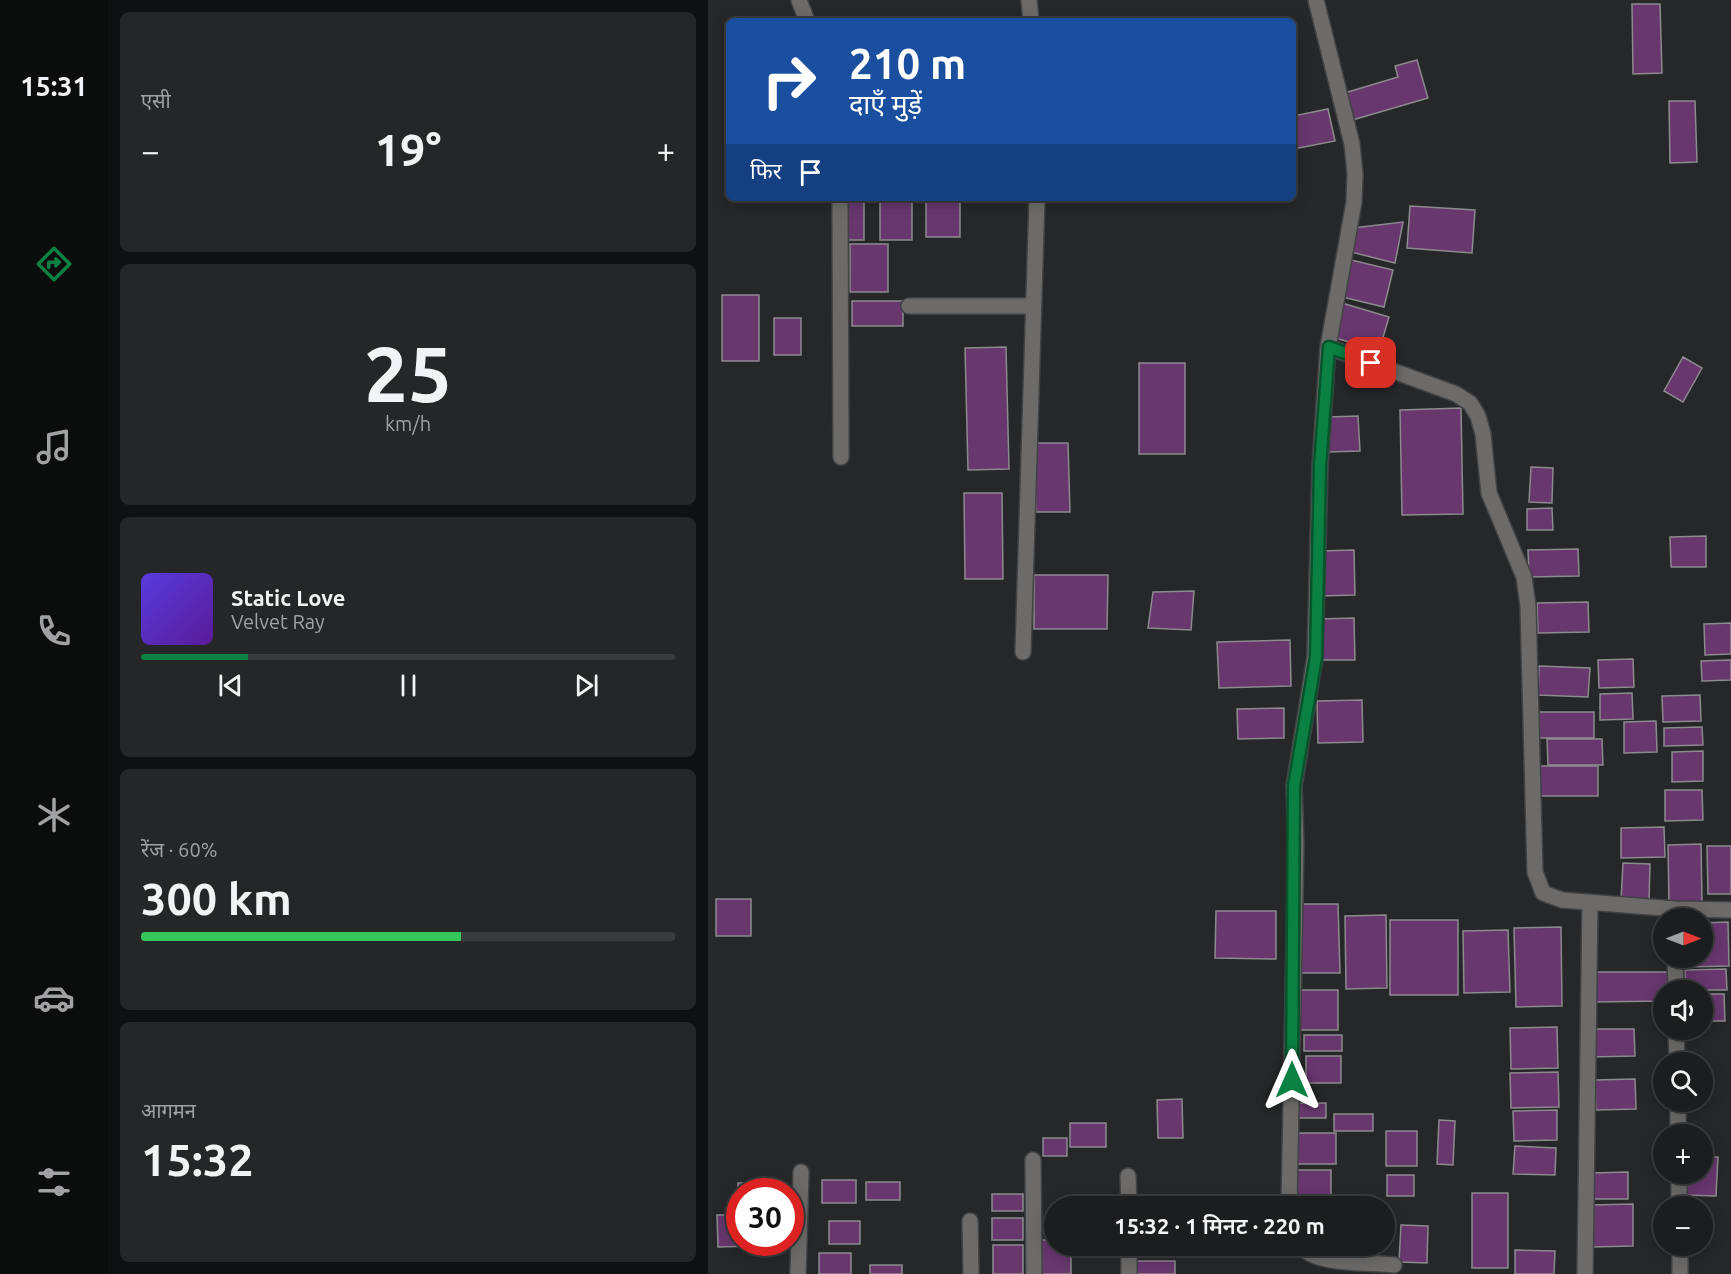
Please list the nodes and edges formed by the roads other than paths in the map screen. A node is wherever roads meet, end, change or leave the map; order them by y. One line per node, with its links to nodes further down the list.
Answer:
1 (799, 0): 4 (street)
2 (1029, 0): 5 (street)
3 (1316, 0): 10 (street)
4 (806, 18)
5 (1031, 18)
6 (840, 201): 11 (street)
7 (1037, 201): 9 (street)
8 (909, 306): 9 (street)
9 (1032, 306): 12 (street)
10 (1329, 347): 13 (street); 21 (street)
11 (841, 456)
12 (1023, 652)
13 (1590, 902): 15 (street); 31 (street)
14 (1731, 910): 16 (street)
15 (1653, 911)
16 (1713, 911)
17 (1033, 1160): 29 (street)
18 (801, 1172): 27 (street)
19 (1128, 1176): 20 (street)
20 (1129, 1196)
21 (1289, 1196)
22 (970, 1221): 28 (street)
23 (1129, 1256): 30 (street)
24 (1315, 1256): 26 (street)
25 (1680, 1256): 32 (street)
26 (1394, 1265)
27 (798, 1274)
28 (970, 1274)
29 (1034, 1274)
30 (1129, 1274)
31 (1585, 1274)
32 (1680, 1274)

